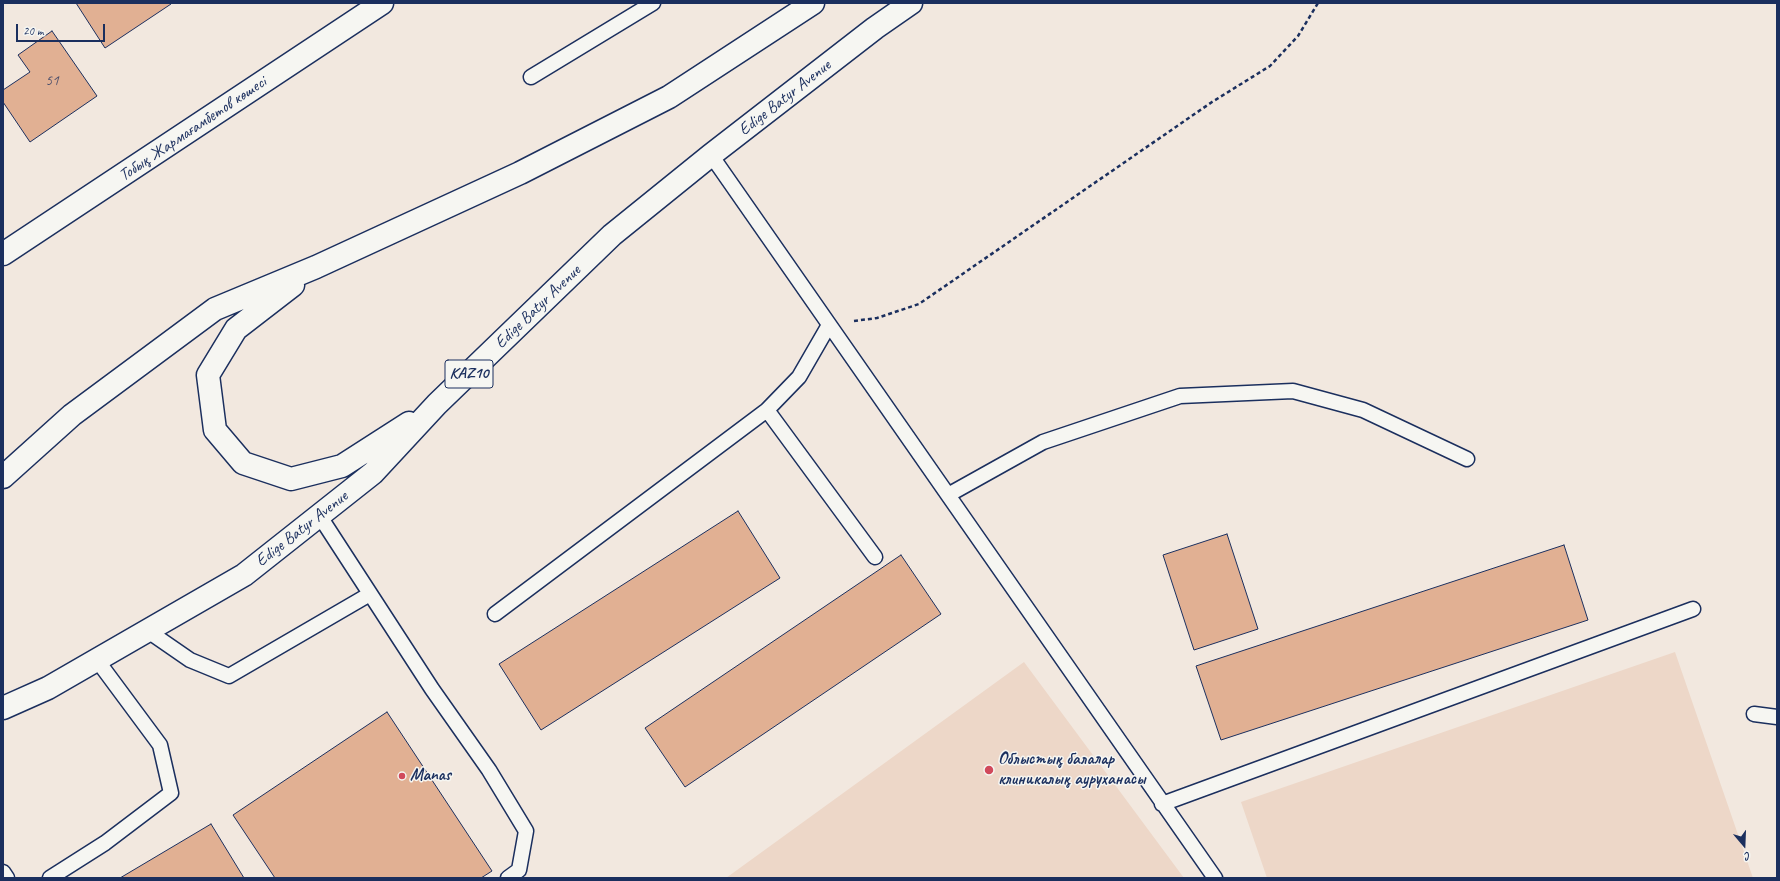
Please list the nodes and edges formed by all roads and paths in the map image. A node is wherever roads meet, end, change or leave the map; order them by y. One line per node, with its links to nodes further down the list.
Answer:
1 (382, 3): 8 (main road, Тобық Жармағамбетов көшесі)
2 (654, 3): 6 (lane)
3 (813, 3): 9 (main road)
4 (911, 3): 7 (main road, Edige Batyr Avenue / KAZ10)
5 (1318, 3): 10 (path)
6 (530, 77)
7 (711, 155): 10 (lane); 11 (main road, Edige Batyr Avenue / KAZ10)
8 (3, 254)
9 (316, 267): 11 (main road); 13 (main road)
10 (829, 325): 12 (lane); 17 (lane)
11 (437, 404): 18 (main road, Edige Batyr Avenue / KAZ10)
12 (767, 410): 19 (lane); 22 (lane)
13 (72, 415): 15 (lane); 16 (main road)
14 (1467, 459): 17 (lane)
15 (3, 467)
16 (3, 477)
17 (948, 495): 28 (lane)
18 (319, 515): 20 (lane); 23 (main road, Edige Batyr Avenue / KAZ10)
19 (875, 557)
20 (370, 594): 23 (lane); 32 (lane)
21 (1693, 609): 28 (lane)
22 (495, 614)
23 (148, 631): 24 (main road, Edige Batyr Avenue / KAZ10)
24 (97, 660): 25 (main road, Edige Batyr Avenue / KAZ10); 31 (lane)
25 (3, 708)
26 (1754, 714): 27 (lane)
27 (1777, 717)
28 (1162, 804): 33 (lane)
29 (3, 872): 30 (lane)
30 (7, 878)
31 (50, 878)
32 (508, 878)
33 (1215, 878)

